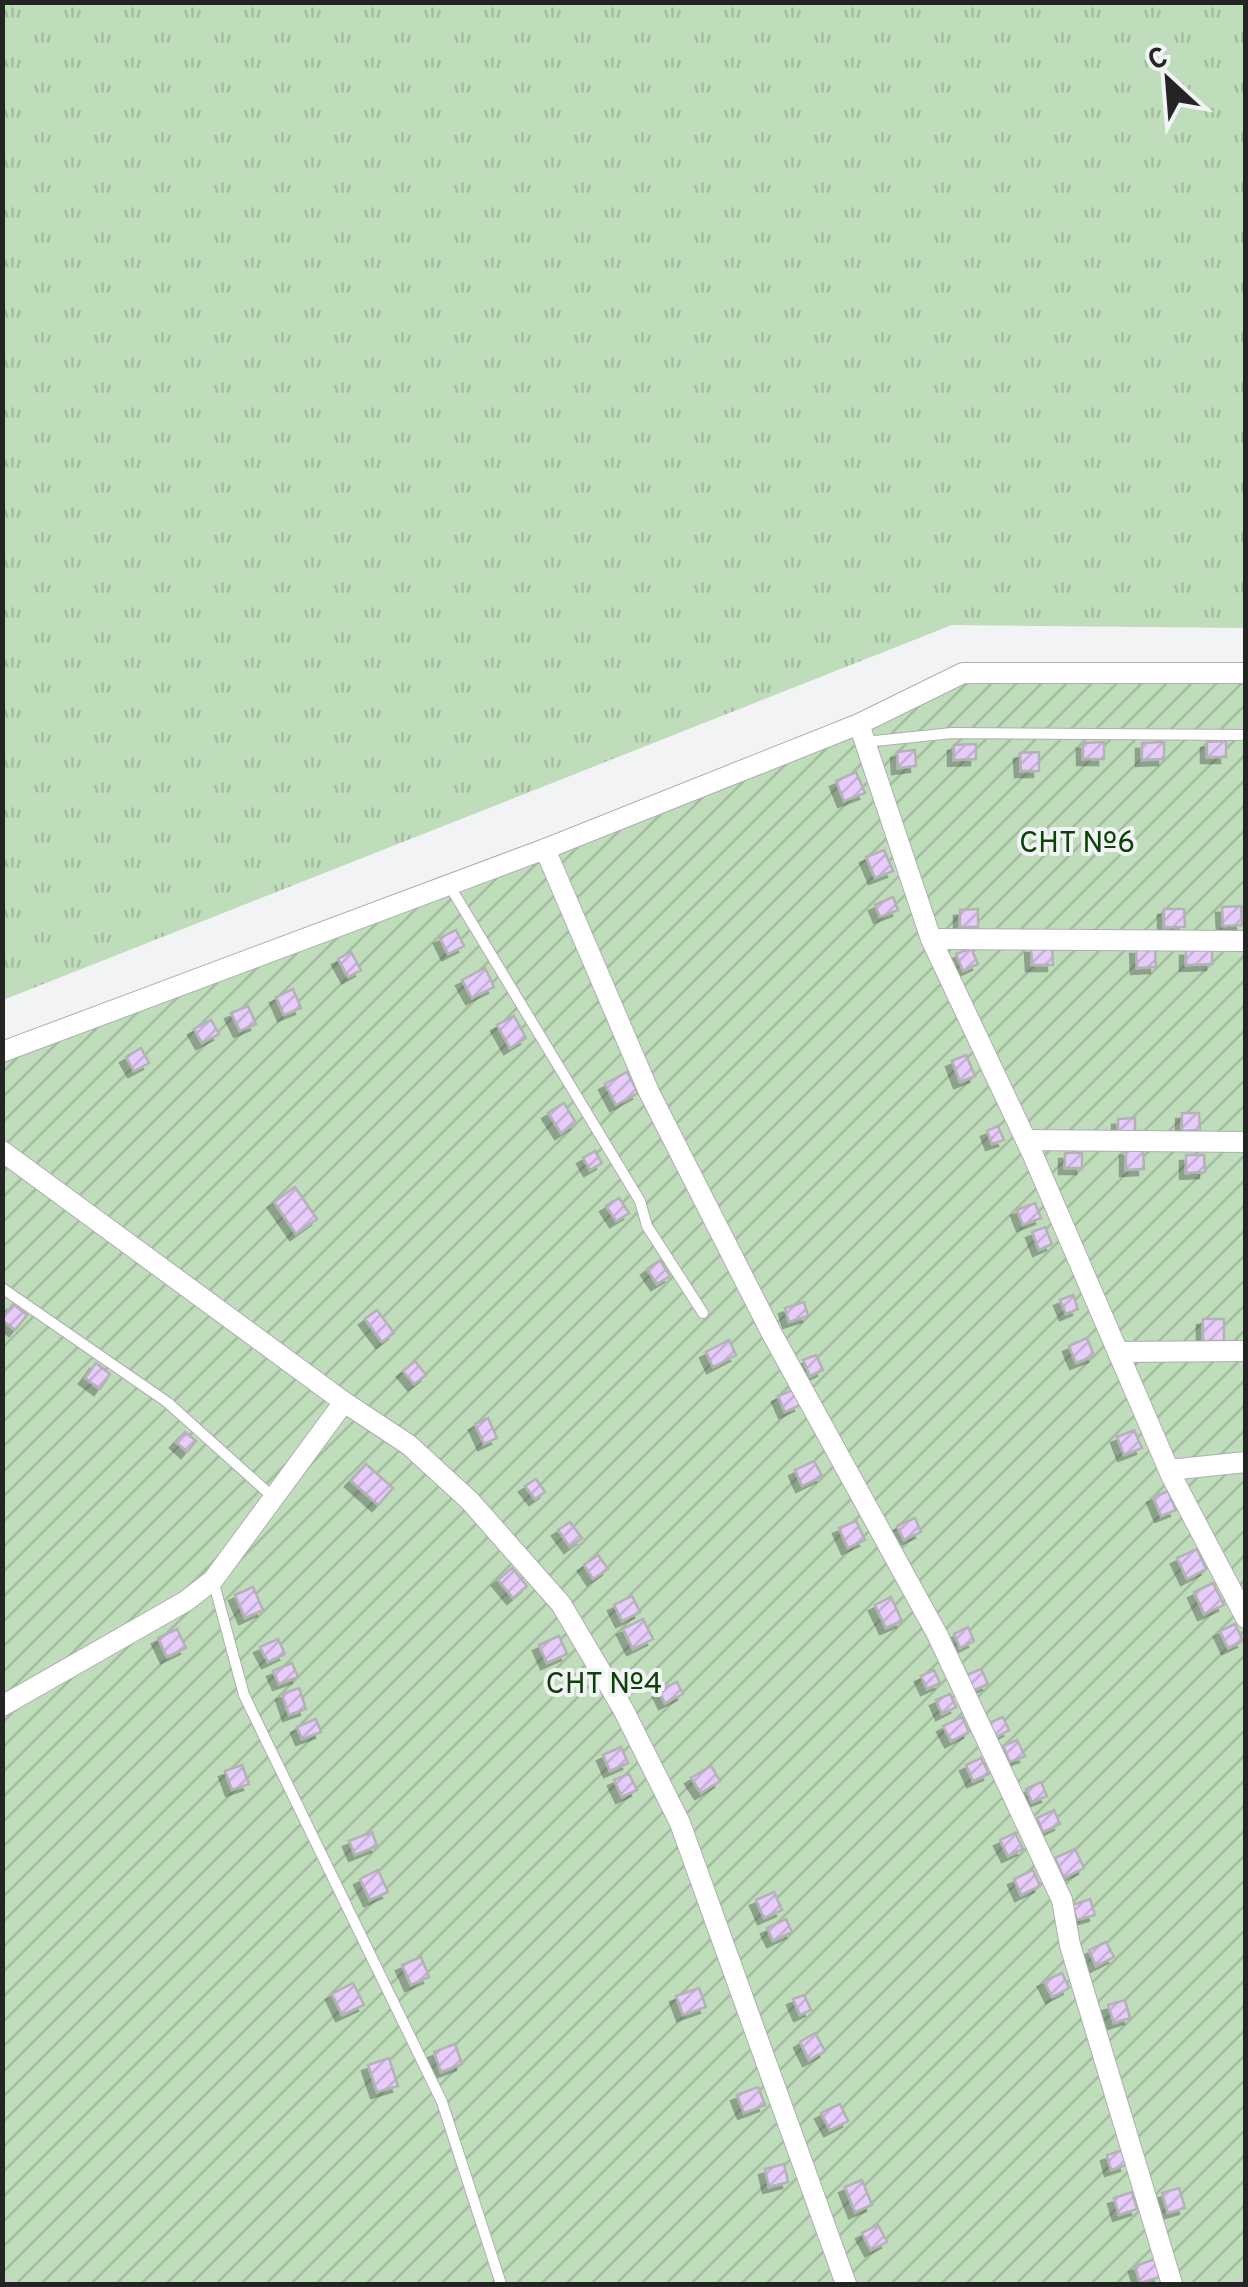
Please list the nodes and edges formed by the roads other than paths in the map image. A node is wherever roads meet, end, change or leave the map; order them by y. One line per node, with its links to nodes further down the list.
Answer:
1 (1246, 674): 2 (street)
2 (862, 733): 3 (lane); 4 (street); 6 (street)
3 (1246, 735)
4 (546, 849): 5 (street); 25 (street)
5 (449, 885): 8 (street); 13 (lane)
6 (931, 938): 7 (street); 9 (street)
7 (1246, 941)
8 (2, 1052)
9 (1026, 1140): 10 (street); 15 (street)
10 (1246, 1142)
11 (2, 1150): 16 (street)
12 (2, 1288): 19 (lane)
13 (703, 1313)
14 (1246, 1351): 15 (street)
15 (1118, 1352): 18 (street)
16 (344, 1402): 19 (street); 24 (street)
17 (1246, 1462): 18 (street)
18 (1168, 1470): 21 (street)
19 (274, 1498): 20 (street)
20 (213, 1580): 22 (street); 23 (lane)
21 (1246, 1618)
22 (2, 1706)
23 (502, 2284)
24 (846, 2284)
25 (1172, 2284)

